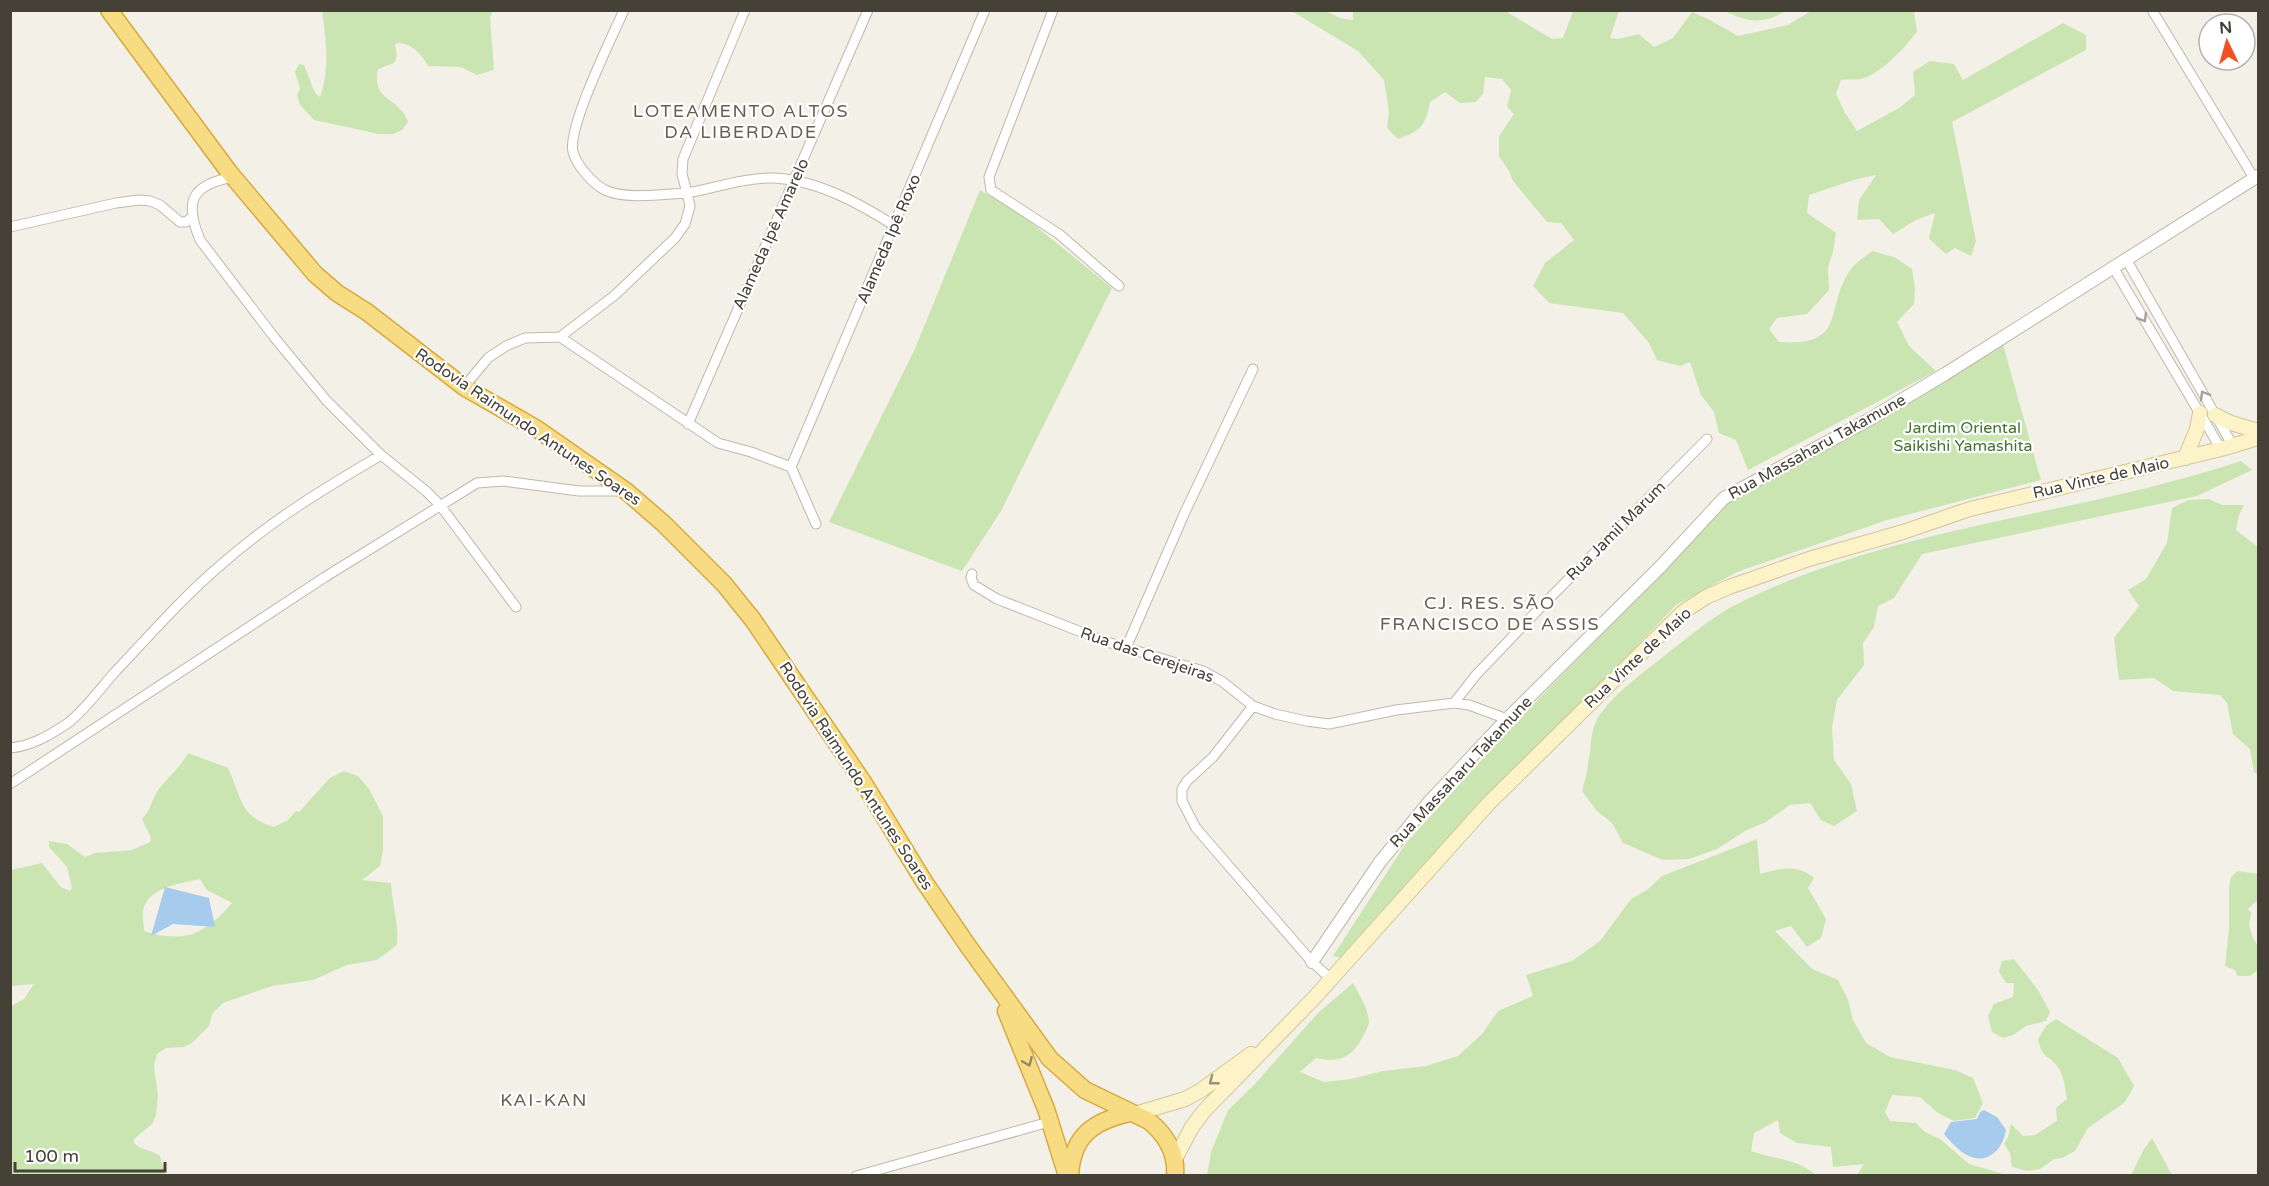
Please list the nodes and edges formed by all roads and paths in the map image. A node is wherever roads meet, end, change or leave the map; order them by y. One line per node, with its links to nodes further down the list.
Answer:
1 (109, 10): 8 (highway, Rodovia Raimundo Antunes Soares)
2 (624, 10): 11 (street)
3 (745, 10): 11 (street)
4 (868, 10): 10 (street, Alameda Ipê Amarelo)
5 (986, 10): 13 (street, Alameda Ipê Roxo)
6 (1053, 10): 17 (street)
7 (2152, 10): 9 (street)
8 (233, 177): 12 (street); 20 (highway, Rodovia Raimundo Antunes Soares)
9 (2256, 177): 15 (street, Rua Massaharu Takamune)
10 (794, 182): 11 (street); 13 (street); 23 (street, Alameda Ipê Amarelo)
11 (687, 193): 18 (street)
12 (192, 217): 14 (street); 28 (street)
13 (895, 226): 30 (street, Alameda Ipê Roxo)
14 (10, 227)
15 (2126, 259): 16 (street, Rua Massaharu Takamune); 22 (street, one-way to 15)
16 (2113, 267): 21 (street, one-way to 21); 39 (street, Rua Massaharu Takamune)
17 (1119, 286)
18 (560, 336): 20 (street); 23 (street)
19 (1252, 369): 36 (street)
20 (464, 387): 31 (highway, Rodovia Raimundo Antunes Soares)
21 (2200, 414): 27 (street); 29 (main road)
22 (2215, 415): 24 (main road); 27 (street)
23 (688, 424): 30 (street)
24 (2259, 431)
25 (2259, 438): 27 (main road, Rua Vinte de Maio)
26 (1707, 440): 37 (street, Rua Jamil Marum)
27 (2227, 448): 29 (main road, Rua Vinte de Maio)
28 (381, 455): 32 (street); 40 (street)
29 (2185, 458): 43 (main road, Rua Vinte de Maio)
30 (791, 466): 33 (street)
31 (626, 491): 32 (street); 44 (highway, Rodovia Raimundo Antunes Soares)
32 (440, 505): 35 (street); 41 (street)
33 (816, 524)
34 (972, 574): 36 (street, Rua das Cerejeiras)
35 (516, 607)
36 (1126, 648): 38 (street, Rua das Cerejeiras)
37 (1454, 703): 38 (street, Rua das Cerejeiras); 39 (street, Rua das Cerejeiras)
38 (1253, 706): 42 (street)
39 (1508, 719): 42 (street, Rua Massaharu Takamune)
40 (10, 748)
41 (10, 784)
42 (1312, 962): 43 (street)
43 (1331, 979): 45 (main road, Rua Vinte de Maio)
44 (997, 988): 46 (highway); 47 (highway, one-way to 47)
45 (1278, 1036): 46 (main road, Rua Vinte de Maio, one-way to 46); 48 (main road, Rua Vinte de Maio)
46 (1133, 1114): 48 (highway); 50 (highway)
47 (1049, 1122): 49 (street); 50 (highway)
48 (1174, 1171)
49 (856, 1176)
50 (1069, 1176)

